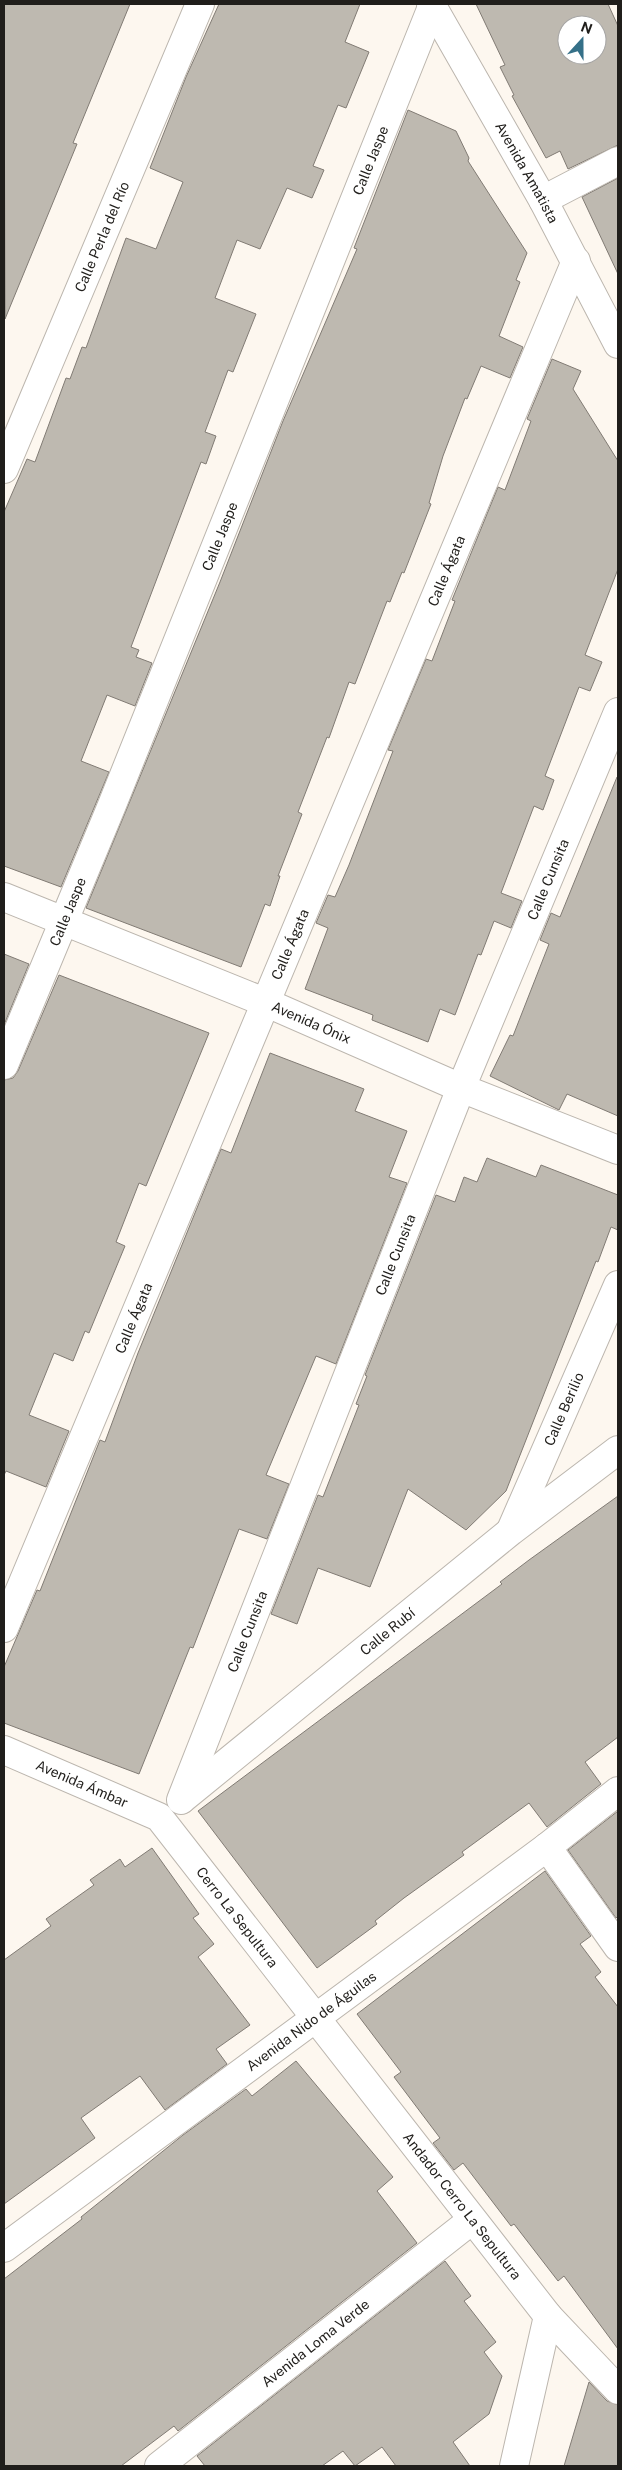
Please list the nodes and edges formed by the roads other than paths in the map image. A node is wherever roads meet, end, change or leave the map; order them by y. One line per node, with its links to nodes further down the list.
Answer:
1 (200, 4): 7 (street, Calle Perla del Río)
2 (432, 5): 4 (street, Avenida Amatista); 10 (street, Calle Jaspe)
3 (618, 161): 4 (street)
4 (543, 200): 5 (street, Avenida Amatista)
5 (576, 261): 6 (street, Avenida Amatista); 11 (street, Calle Ágata)
6 (618, 344)
7 (4, 469)
8 (618, 712): 13 (street, Calle Cunsita)
9 (4, 897): 10 (street, Avenida Ónix)
10 (64, 921): 11 (street, Avenida Ónix); 12 (street, Calle Jaspe)
11 (266, 1003): 13 (street, Avenida Ónix); 18 (street, Calle Ágata)
12 (4, 1065)
13 (461, 1088): 14 (street, Avenida Ónix); 21 (street, Calle Cunsita)
14 (618, 1150)
15 (618, 1285): 17 (street, Calle Berilio)
16 (618, 1450): 17 (street, Calle Rubí)
17 (511, 1531): 21 (street, Calle Rubí)
18 (4, 1628)
19 (4, 1750): 22 (street, Avenida Ámbar)
20 (618, 1791): 23 (street, Avenida Nido de Águilas)
21 (181, 1800): 22 (street, Calle Rubí)
22 (159, 1817): 25 (street, Cerro La Sepultura)
23 (547, 1847): 24 (street); 25 (street, Avenida Nido de Águilas)
24 (618, 1947)
25 (316, 2016): 26 (street, Andador Cerro La Sepultura); 27 (street, Avenida Nido de Águilas)
26 (472, 2220): 28 (street, Andador Cerro La Sepultura); 30 (street, Avenida Loma Verde)
27 (4, 2248)
28 (548, 2316): 29 (street, Andador Cerro La Sepultura); 31 (street)
29 (618, 2390)
30 (159, 2466)
31 (514, 2466)

